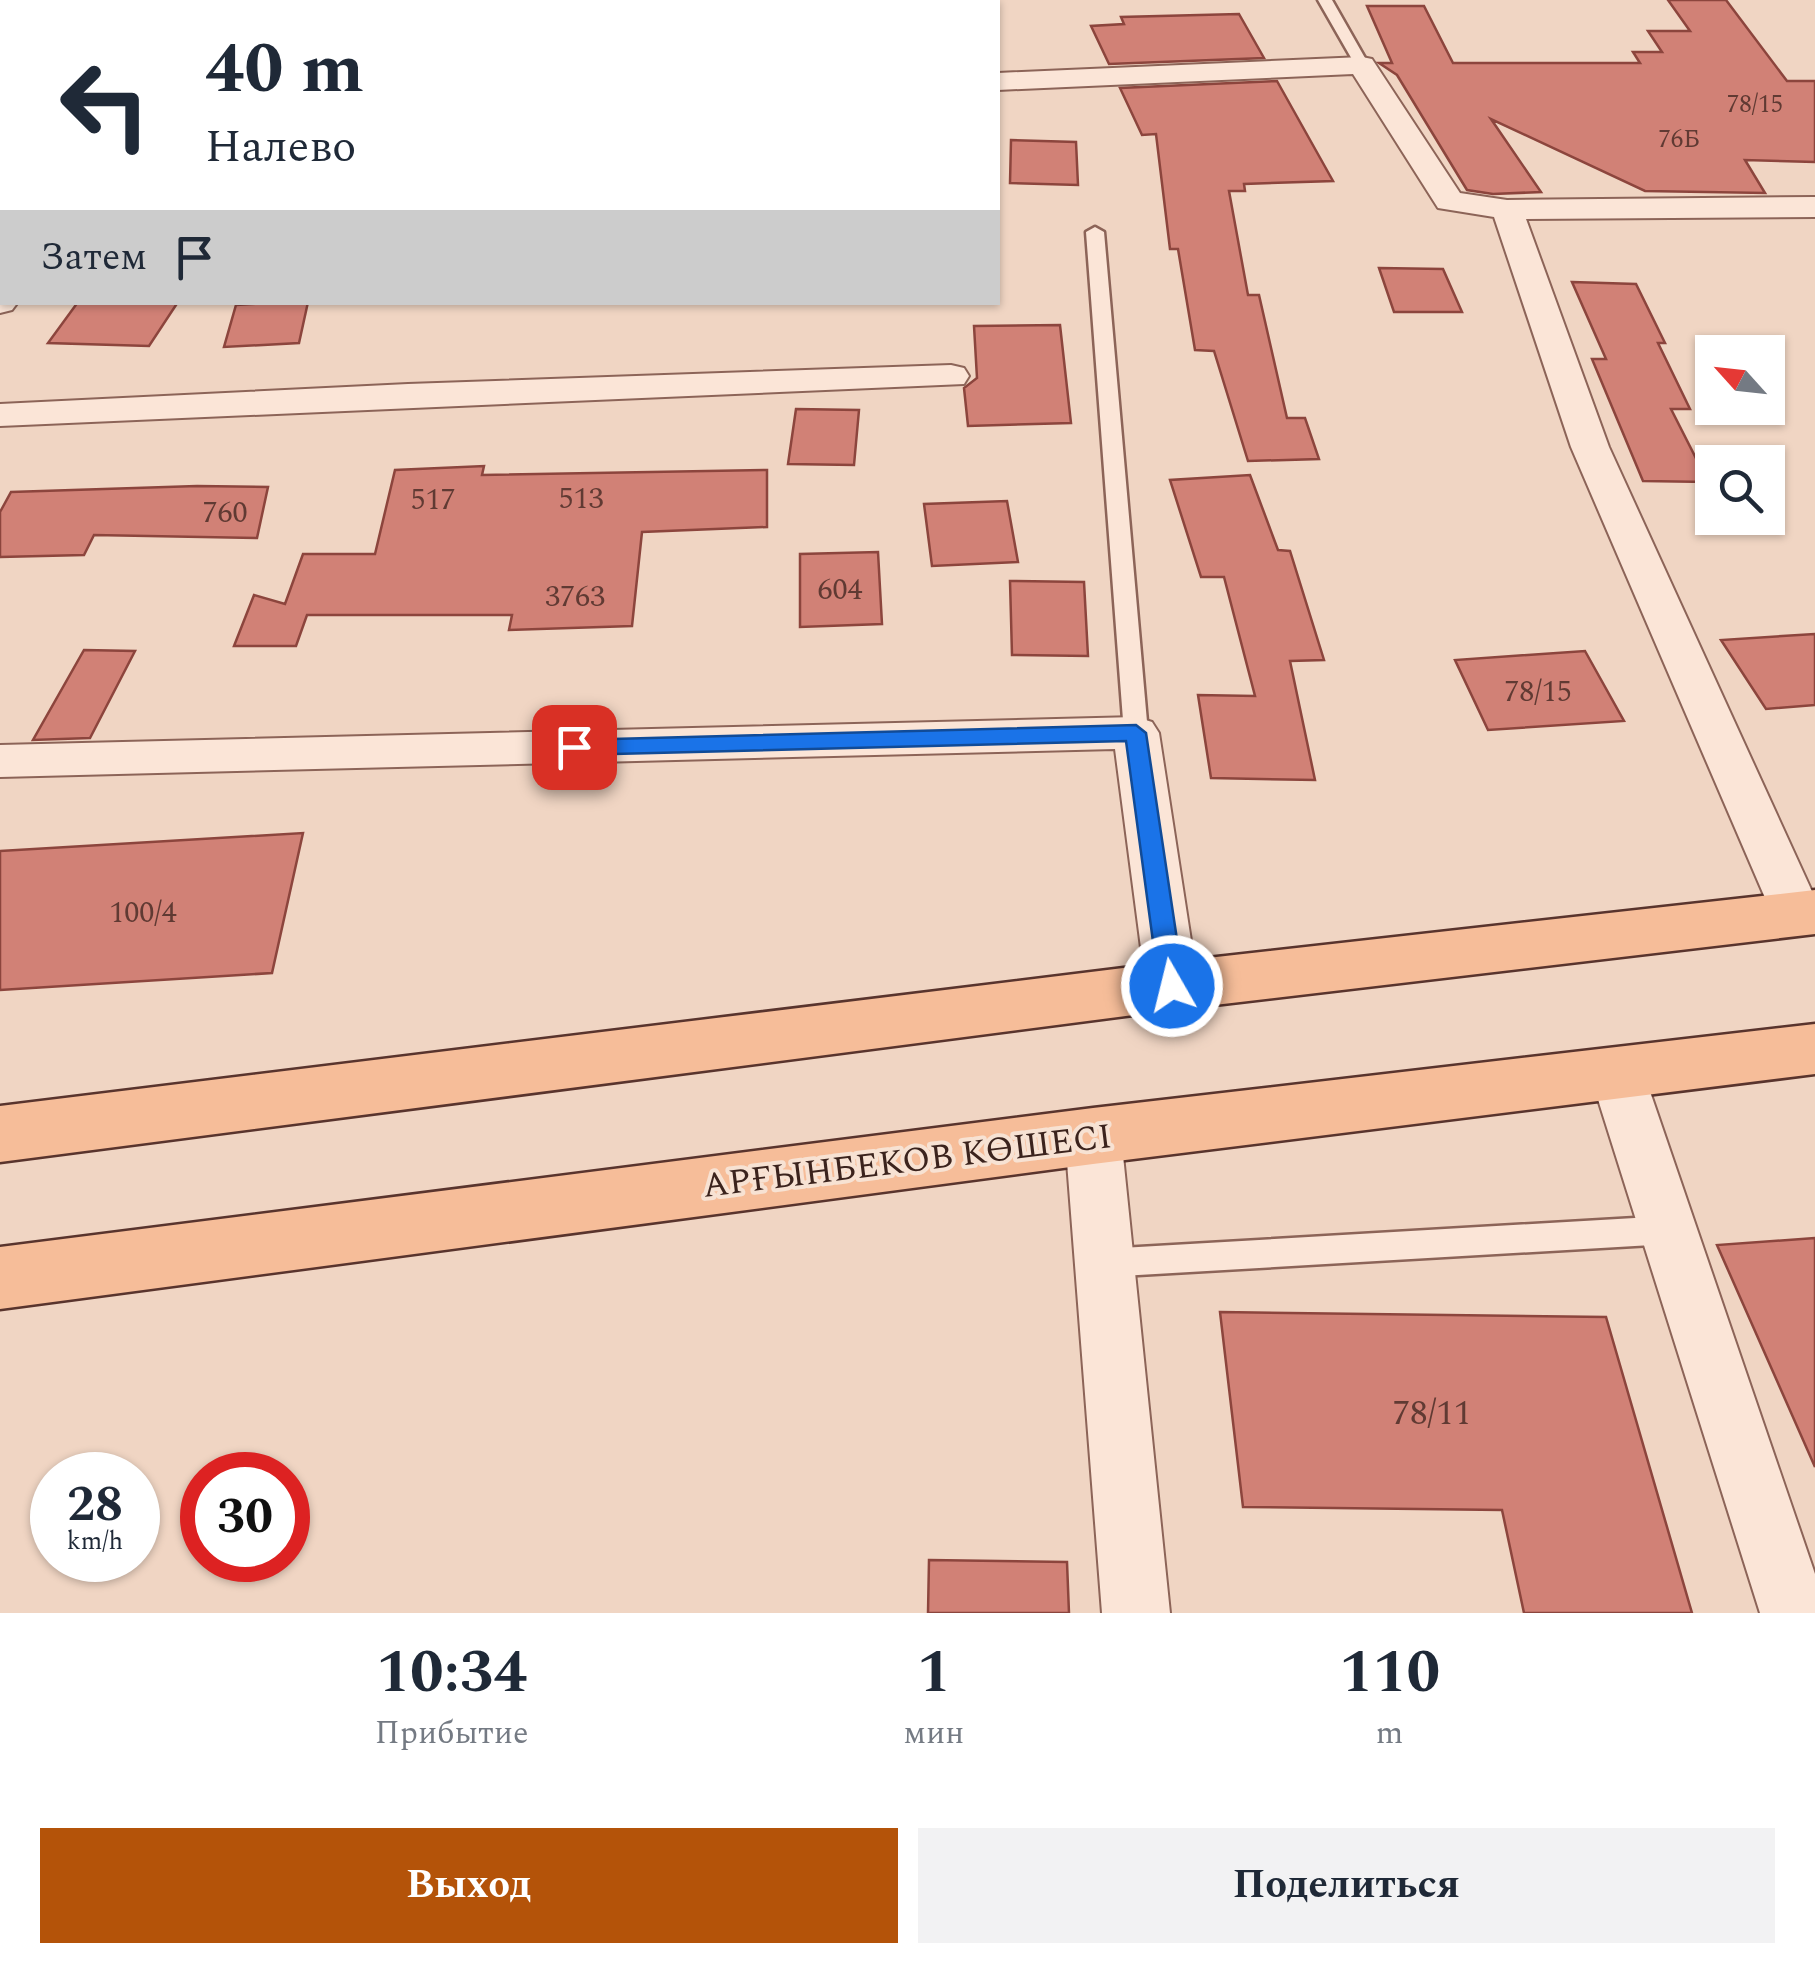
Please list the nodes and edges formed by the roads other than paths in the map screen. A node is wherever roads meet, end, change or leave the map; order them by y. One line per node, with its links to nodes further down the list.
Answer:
1 (1325, 0): 2 (lane)
2 (1362, 65): 3 (street); 5 (street)
3 (1000, 82)
4 (1815, 207): 5 (street)
5 (1507, 210): 11 (street)
6 (1094, 232): 9 (lane)
7 (950, 376): 8 (street)
8 (0, 415)
9 (1136, 733): 10 (street); 12 (street)
10 (0, 761)
11 (1806, 913): 12 (main road)
12 (1172, 986): 15 (main road)
13 (1815, 1049): 14 (main road, АРҒЫНБЕКОВ КӨШЕСІ)
14 (1617, 1074): 16 (main road, АРҒЫНБЕКОВ КӨШЕСІ); 17 (street)
15 (0, 1134)
16 (1093, 1136): 18 (street); 19 (main road, АРҒЫНБЕКОВ КӨШЕСІ)
17 (1668, 1230): 18 (lane); 21 (street)
18 (1104, 1263): 20 (street)
19 (0, 1278)
20 (1136, 1613)
21 (1794, 1613)

